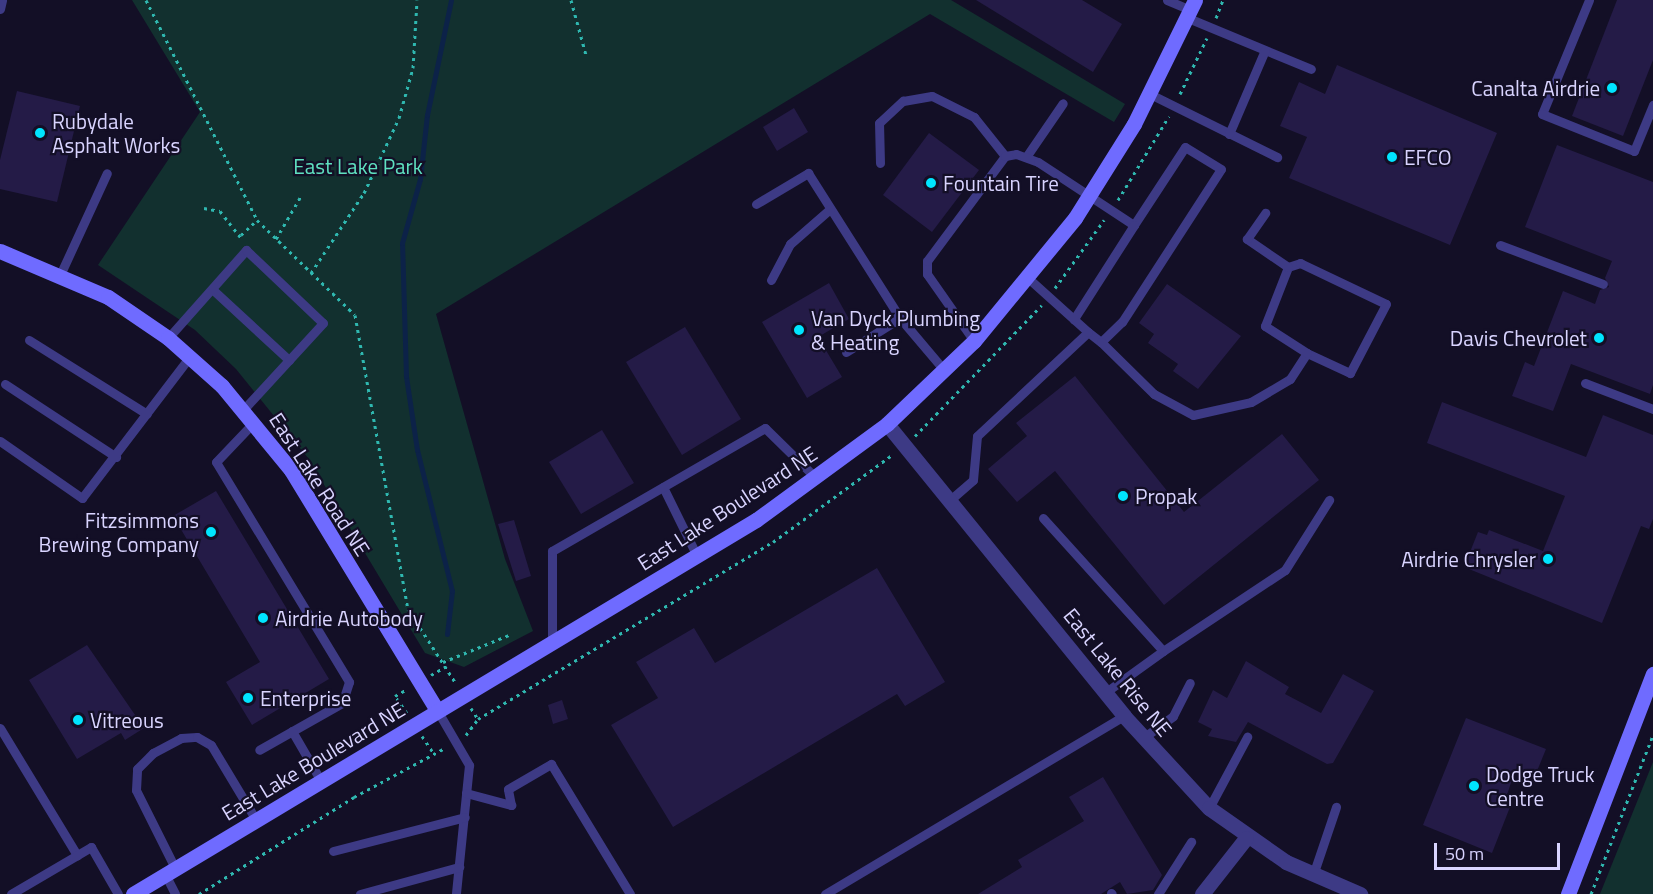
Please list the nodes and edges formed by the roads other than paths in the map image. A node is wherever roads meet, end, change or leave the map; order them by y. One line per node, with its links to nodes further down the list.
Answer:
1 (2, 0): 4 (lane)
2 (1167, 0): 5 (lane)
3 (1589, 0): 10 (lane)
4 (0, 9)
5 (1191, 9): 6 (lane); 8 (main road, East Lake Boulevard NE)
6 (1265, 50): 7 (lane); 11 (lane)
7 (1311, 69)
8 (1150, 94): 11 (lane); 17 (main road, East Lake Boulevard NE)
9 (1063, 103): 13 (lane)
10 (1653, 105)
11 (1229, 134): 14 (lane)
12 (1005, 156): 13 (lane); 15 (lane); 35 (lane)
13 (1026, 157): 17 (lane)
14 (1276, 157)
15 (880, 163)
16 (107, 172): 25 (lane)
17 (1090, 196): 21 (lane); 26 (main road, East Lake Boulevard NE)
18 (756, 204): 19 (lane)
19 (831, 209): 27 (lane); 30 (lane)
20 (1265, 213): 24 (lane)
21 (1134, 225): 31 (lane); 36 (lane)
22 (1500, 245): 28 (lane)
23 (0, 251): 25 (main road, East Lake Road NE)
24 (1288, 267): 38 (lane); 38 (lane)
25 (60, 275): 33 (main road, East Lake Road NE)
26 (1028, 278): 31 (lane); 35 (main road, East Lake Boulevard NE)
27 (771, 280)
28 (1603, 284)
29 (212, 289): 33 (lane); 40 (lane); 40 (lane)
30 (900, 318): 37 (lane); 41 (lane)
31 (1074, 319): 32 (lane)
32 (1088, 332): 36 (lane); 53 (lane)
33 (168, 338): 39 (main road, East Lake Road NE)
34 (29, 340): 46 (lane)
35 (974, 340): 41 (main road, East Lake Boulevard NE)
36 (1101, 342): 38 (lane)
37 (846, 352)
38 (1307, 353)
39 (190, 356): 44 (main road, East Lake Road NE); 46 (lane)
40 (290, 360): 44 (lane)
41 (944, 370): 48 (main road, East Lake Boulevard NE)
42 (1585, 383): 45 (lane)
43 (5, 384): 50 (lane)
44 (244, 409): 47 (main road, East Lake Road NE)
45 (1653, 409)
46 (147, 414): 50 (lane)
47 (255, 422): 62 (main road, East Lake Road NE); 65 (lane)
48 (886, 424): 51 (main road, East Lake Boulevard NE); 53 (street, East Lake Rise NE)
49 (0, 441): 50 (lane)
50 (116, 457)
51 (816, 478): 52 (lane); 56 (main road, East Lake Boulevard NE)
52 (663, 487): 56 (lane); 57 (lane)
53 (950, 500): 61 (street, East Lake Rise NE)
54 (1329, 500): 58 (lane)
55 (1043, 518): 58 (lane)
56 (697, 556): 57 (main road, East Lake Boulevard NE)
57 (552, 643): 62 (main road, East Lake Boulevard NE)
58 (1164, 651): 61 (lane)
59 (1653, 674): 93 (main road)
60 (1190, 683): 67 (lane)
61 (1106, 692): 63 (street, East Lake Rise NE)
62 (437, 710): 69 (main road, East Lake Boulevard NE); 70 (lane)
63 (1124, 716): 67 (street, East Lake Rise NE); 90 (lane)
64 (0, 728): 78 (lane)
65 (292, 731): 68 (lane); 69 (lane)
66 (1247, 737): 72 (lane)
67 (1143, 738): 72 (street, East Lake Rise NE)
68 (259, 750)
69 (321, 781): 74 (main road, East Lake Boulevard NE)
70 (466, 793): 73 (lane); 89 (lane)
71 (1336, 807): 81 (lane)
72 (1209, 808): 75 (street, East Lake Rise NE)
73 (465, 817): 77 (lane); 79 (lane)
74 (256, 820): 80 (main road, East Lake Boulevard NE); 80 (lane)
75 (1246, 838): 81 (street, East Lake Rise NE); 91 (street)
76 (1191, 842): 82 (lane)
77 (333, 851)
78 (77, 855): 83 (lane); 84 (lane)
79 (459, 867): 87 (lane); 88 (lane)
80 (170, 871): 85 (main road, East Lake Boulevard NE); 86 (lane)
81 (1314, 875): 92 (street, East Lake Rise NE)
82 (1165, 892)
83 (11, 894)
84 (118, 894)
85 (133, 894)
86 (175, 894)
87 (360, 894)
88 (456, 894)
89 (630, 894)
90 (825, 894)
91 (1202, 894)
92 (1358, 894)
93 (1568, 894)

